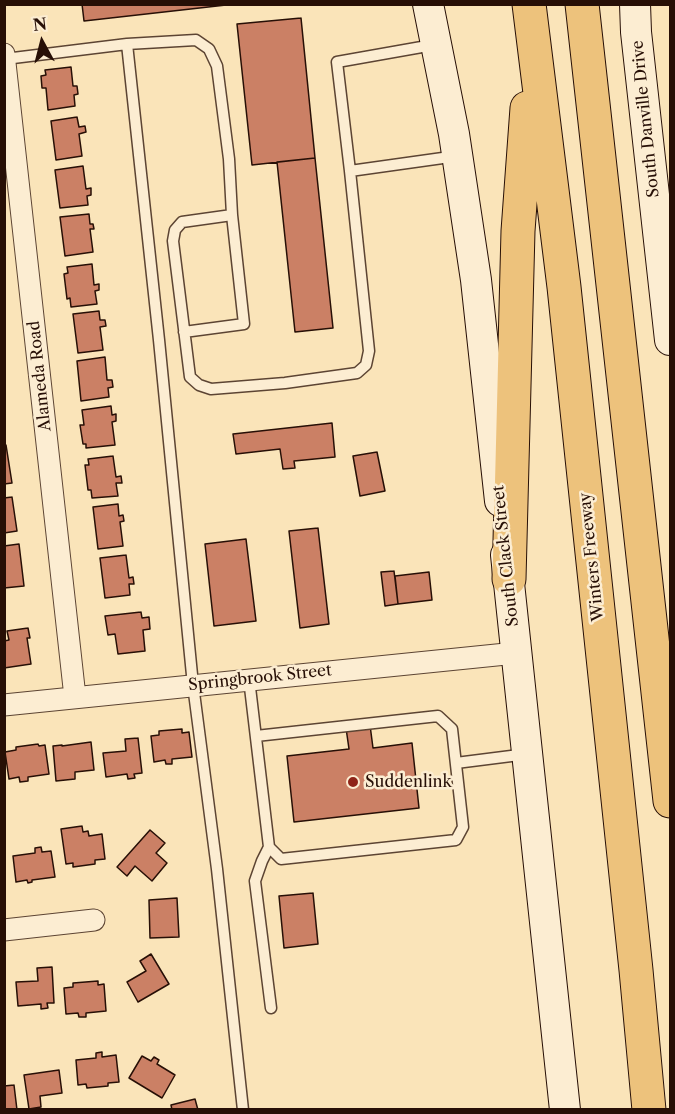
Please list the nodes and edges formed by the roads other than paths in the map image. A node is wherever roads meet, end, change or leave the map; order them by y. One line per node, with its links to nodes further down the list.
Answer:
1 (428, 4): 7 (main road, South Clack Street)
2 (523, 4): 15 (highway)
3 (529, 4): 31 (highway, Winters Freeway)
4 (582, 4): 24 (highway)
5 (635, 4): 14 (main road, South Danville Drive)
6 (127, 44): 9 (lane); 12 (lane); 18 (lane)
7 (436, 45): 10 (main road, South Clack Street); 11 (lane)
8 (4, 54): 9 (street, Alameda Road)
9 (5, 59): 19 (street, Alameda Road)
10 (457, 156): 11 (lane); 15 (main road, South Clack Street)
11 (350, 171): 13 (lane)
12 (232, 215): 13 (lane); 13 (lane)
13 (184, 332)
14 (670, 340)
15 (508, 579): 16 (main road, South Clack Street)
16 (516, 653): 17 (street, Springbrook Street); 22 (main road, South Clack Street)
17 (249, 679): 18 (street, Springbrook Street); 21 (lane)
18 (193, 685): 19 (street, Springbrook Street); 29 (lane)
19 (75, 697): 20 (street, Springbrook Street)
20 (4, 705)
21 (256, 736): 23 (lane); 25 (lane)
22 (527, 754): 23 (lane); 30 (main road, South Clack Street)
23 (456, 763): 25 (lane)
24 (670, 801)
25 (269, 847): 28 (lane)
26 (94, 920): 27 (street)
27 (4, 930)
28 (272, 1008)
29 (243, 1110)
30 (566, 1110)
31 (649, 1110)

